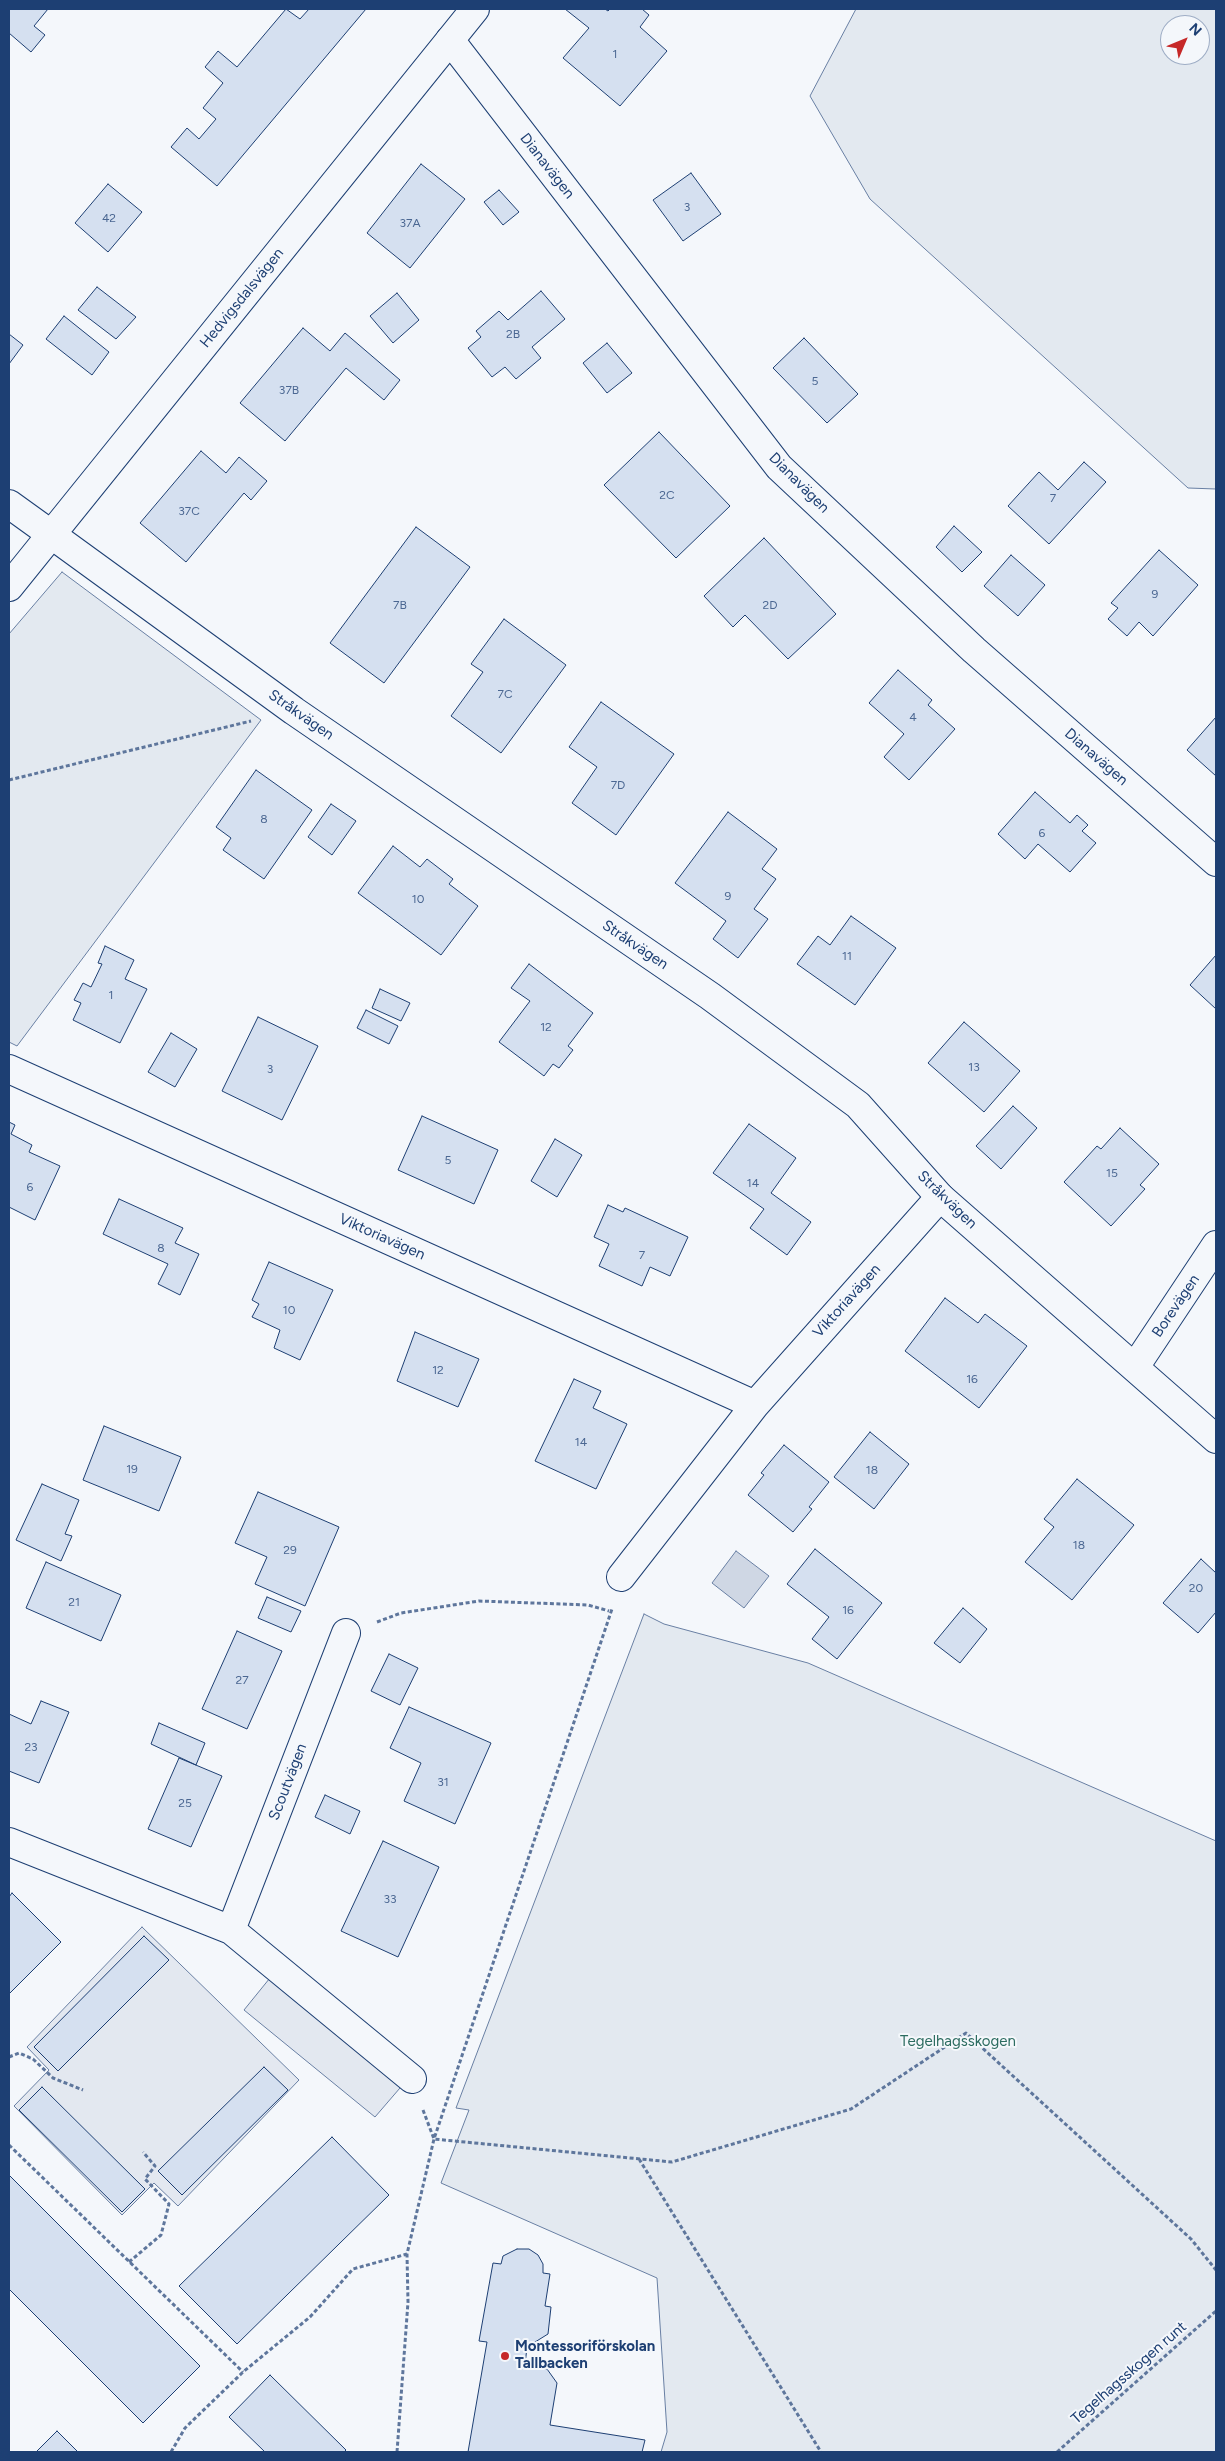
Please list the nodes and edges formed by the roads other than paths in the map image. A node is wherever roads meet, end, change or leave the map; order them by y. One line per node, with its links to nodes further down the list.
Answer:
1 (475, 9): 2 (street, Hedvigsdalsvägen)
2 (450, 40): 4 (street, Hedvigsdalsvägen); 6 (street, Dianavägen)
3 (9, 504): 4 (street, Stråkvägen)
4 (52, 535): 5 (street, Hedvigsdalsvägen); 8 (street, Stråkvägen)
5 (9, 587)
6 (1216, 862)
7 (9, 1069): 11 (street, Viktoriavägen)
8 (940, 1196): 10 (street, Stråkvägen); 11 (street, Viktoriavägen)
9 (1216, 1245): 10 (street, Borevägen)
10 (1135, 1367): 12 (street, Stråkvägen)
11 (755, 1405): 13 (street, Viktoriavägen)
12 (1216, 1440)
13 (621, 1577)
14 (346, 1633): 16 (street, Scoutvägen)
15 (9, 1842): 16 (street)
16 (231, 1930): 17 (street)
17 (412, 2079)

